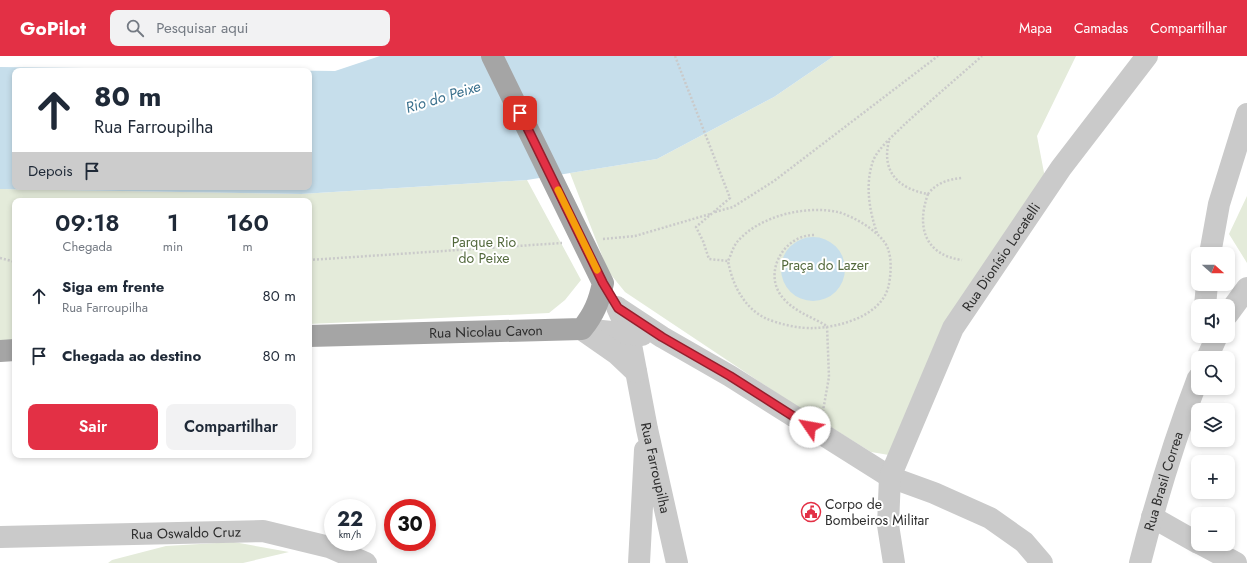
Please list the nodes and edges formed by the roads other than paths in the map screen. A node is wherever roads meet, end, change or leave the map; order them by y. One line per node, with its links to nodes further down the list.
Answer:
1 (492, 56): 5 (main road, Rua Farroupilha)
2 (1147, 56): 18 (street, Rua Dionísio Locatelli)
3 (1247, 114): 4 (street)
4 (1211, 247)
5 (603, 283): 8 (street, Rua Farroupilha); 9 (main road)
6 (1247, 288): 7 (street)
7 (1235, 304)
8 (618, 308): 10 (street, Rua Farroupilha); 12 (street, Rua Nicolau Cavon)
9 (582, 329): 10 (street, Rua Nicolau Cavon); 11 (main road, Rua Nicolau Cavon); 15 (street)
10 (629, 334): 12 (street, Rua Nicolau Cavon); 15 (street, Rua Farroupilha)
11 (312, 336)
12 (662, 337): 15 (street); 18 (street, Rua Nicolau Cavon)
13 (12, 350): 14 (main road)
14 (0, 351)
15 (636, 372): 17 (street, Rua Farroupilha)
16 (1192, 395): 19 (street, Rua Brasil Correa)
17 (647, 429): 24 (street); 25 (street, Rua Farroupilha)
18 (890, 477): 26 (street); 27 (street, Rua Nicolau Cavon)
19 (1152, 518): 21 (street); 28 (street, Rua Brasil Correa)
20 (0, 537): 23 (street, Rua Oswaldo Cruz)
21 (1191, 538)
22 (1214, 551): 29 (street)
23 (367, 563)
24 (639, 563)
25 (677, 563)
26 (894, 563)
27 (1042, 563)
28 (1140, 563)
29 (1236, 563)

